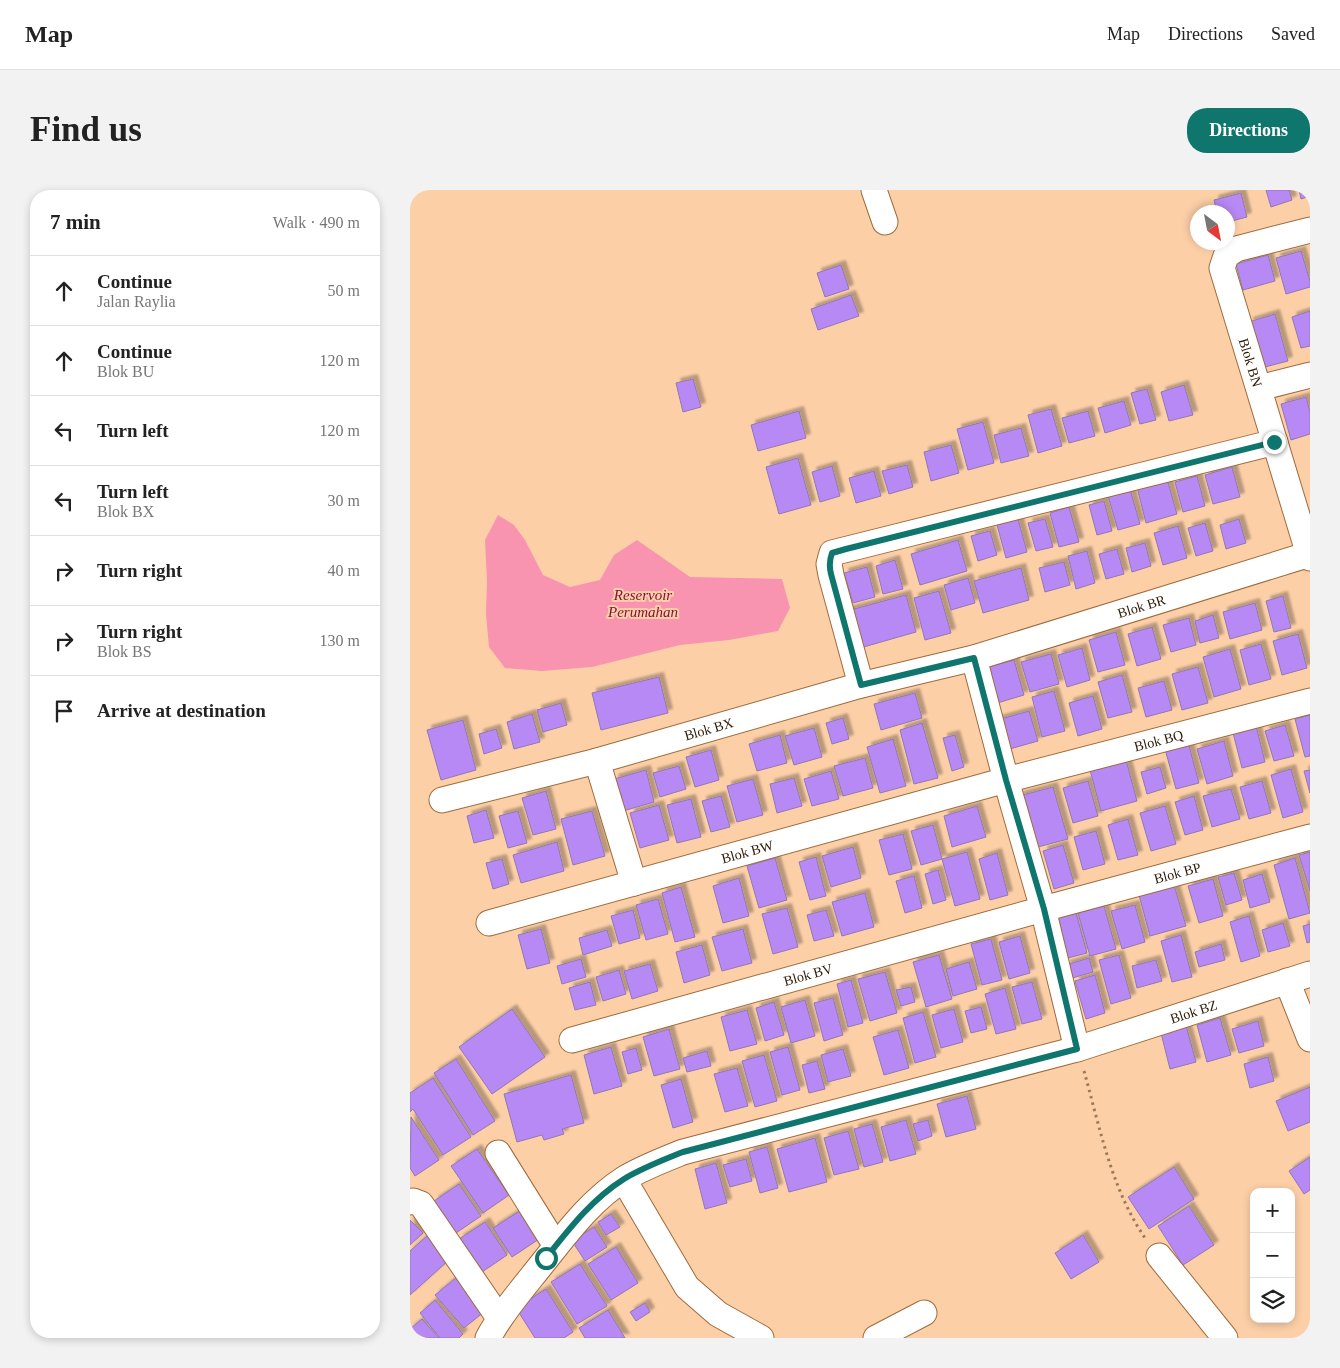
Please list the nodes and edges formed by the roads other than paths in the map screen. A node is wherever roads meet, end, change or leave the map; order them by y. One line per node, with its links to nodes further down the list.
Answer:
1 (874, 190): 2 (street)
2 (885, 222)
3 (1310, 230): 5 (street, Blok BN)
4 (1310, 375): 5 (street)
5 (1259, 388): 6 (street, Blok BN)
6 (1274, 442): 7 (street, Blok BN); 9 (street)
7 (1310, 555): 8 (street, Blok BR)
8 (974, 658): 9 (street, Blok BX); 12 (street)
9 (861, 685): 11 (street, Blok BX)
10 (1310, 701): 12 (street, Blok BQ)
11 (597, 761): 13 (street, Blok BX); 15 (street)
12 (1006, 780): 15 (street, Blok BW); 16 (street)
13 (442, 800)
14 (1310, 837): 16 (street, Blok BP)
15 (634, 883): 17 (street, Blok BW)
16 (1044, 909): 20 (street, Blok BV); 22 (street)
17 (489, 923)
18 (1310, 974): 19 (street, Blok BZ)
19 (1286, 980): 21 (street); 22 (street, Blok BZ)
20 (572, 1040)
21 (1310, 1040)
22 (1077, 1049): 24 (street, Blok BZ)
23 (498, 1153): 26 (street)
24 (624, 1180): 26 (street, Blok BZ); 30 (street)
25 (410, 1202): 29 (street)
26 (556, 1246): 29 (street, Blok BZ)
27 (1159, 1256): 32 (street)
28 (924, 1313): 31 (street)
29 (493, 1328)
30 (761, 1338)
31 (876, 1338)
32 (1225, 1338)

